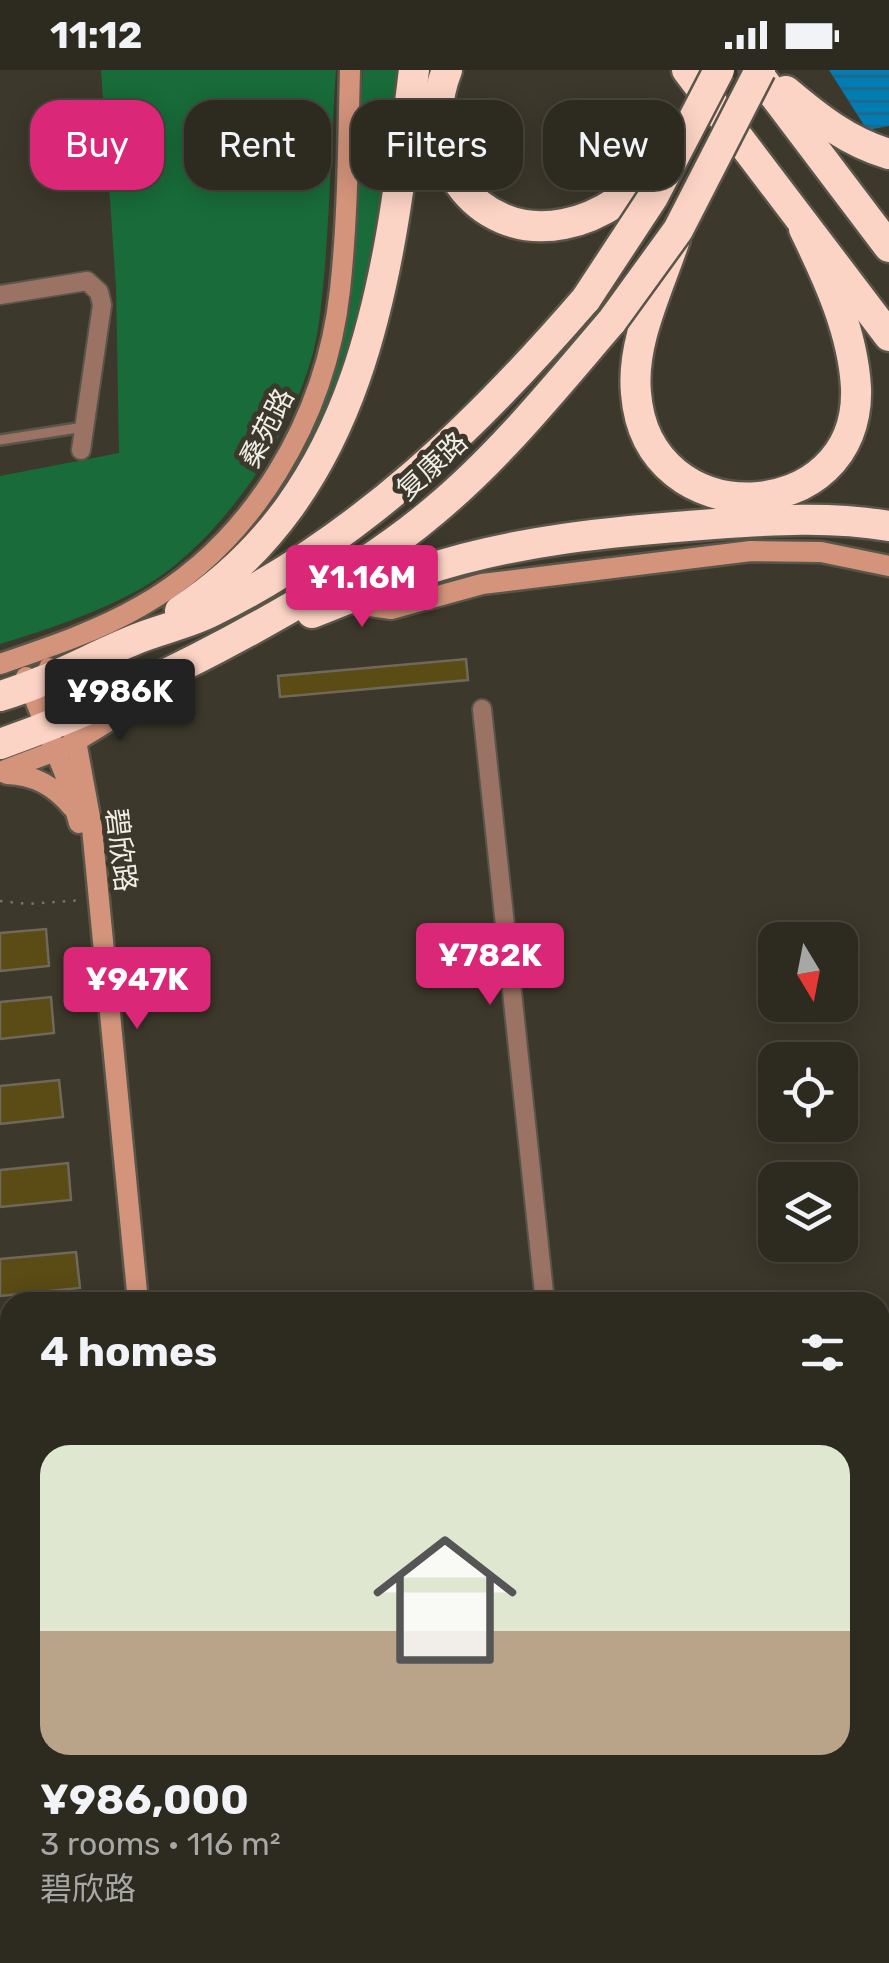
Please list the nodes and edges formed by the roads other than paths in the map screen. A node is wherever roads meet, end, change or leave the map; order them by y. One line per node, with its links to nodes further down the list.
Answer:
1 (350, 70): 23 (street, 桑苑路)
2 (414, 70): 21 (highway)
3 (447, 70): 8 (highway)
4 (759, 70): 7 (highway); 11 (highway, 复康路, bridge); 12 (highway)
5 (694, 73): 6 (highway, 复康路, bridge); 10 (highway)
6 (684, 116)
7 (889, 154)
8 (630, 190)
9 (657, 190): 21 (highway, 复康路, bridge)
10 (804, 229): 11 (highway); 14 (highway)
11 (678, 230): 22 (highway, 复康路, bridge)
12 (889, 247)
13 (0, 295): 15 (street)
14 (889, 336)
15 (84, 428): 16 (lane); 17 (street)
16 (0, 440)
17 (81, 450)
18 (889, 526): 20 (highway)
19 (889, 566): 20 (street)
20 (341, 601): 22 (highway)
21 (139, 638): 23 (highway, 复康路)
22 (208, 656): 25 (highway, 复康路)
23 (19, 676): 25 (street, 碧欣路); 25 (street)
24 (482, 709): 31 (street)
25 (59, 732): 26 (highway, 复康路); 27 (street); 28 (street, 碧欣路); 30 (street, 碧欣路)
26 (0, 744)
27 (0, 772): 28 (street)
28 (76, 812): 29 (street, 碧欣路)
29 (127, 1292)
30 (137, 1292)
31 (544, 1292)

